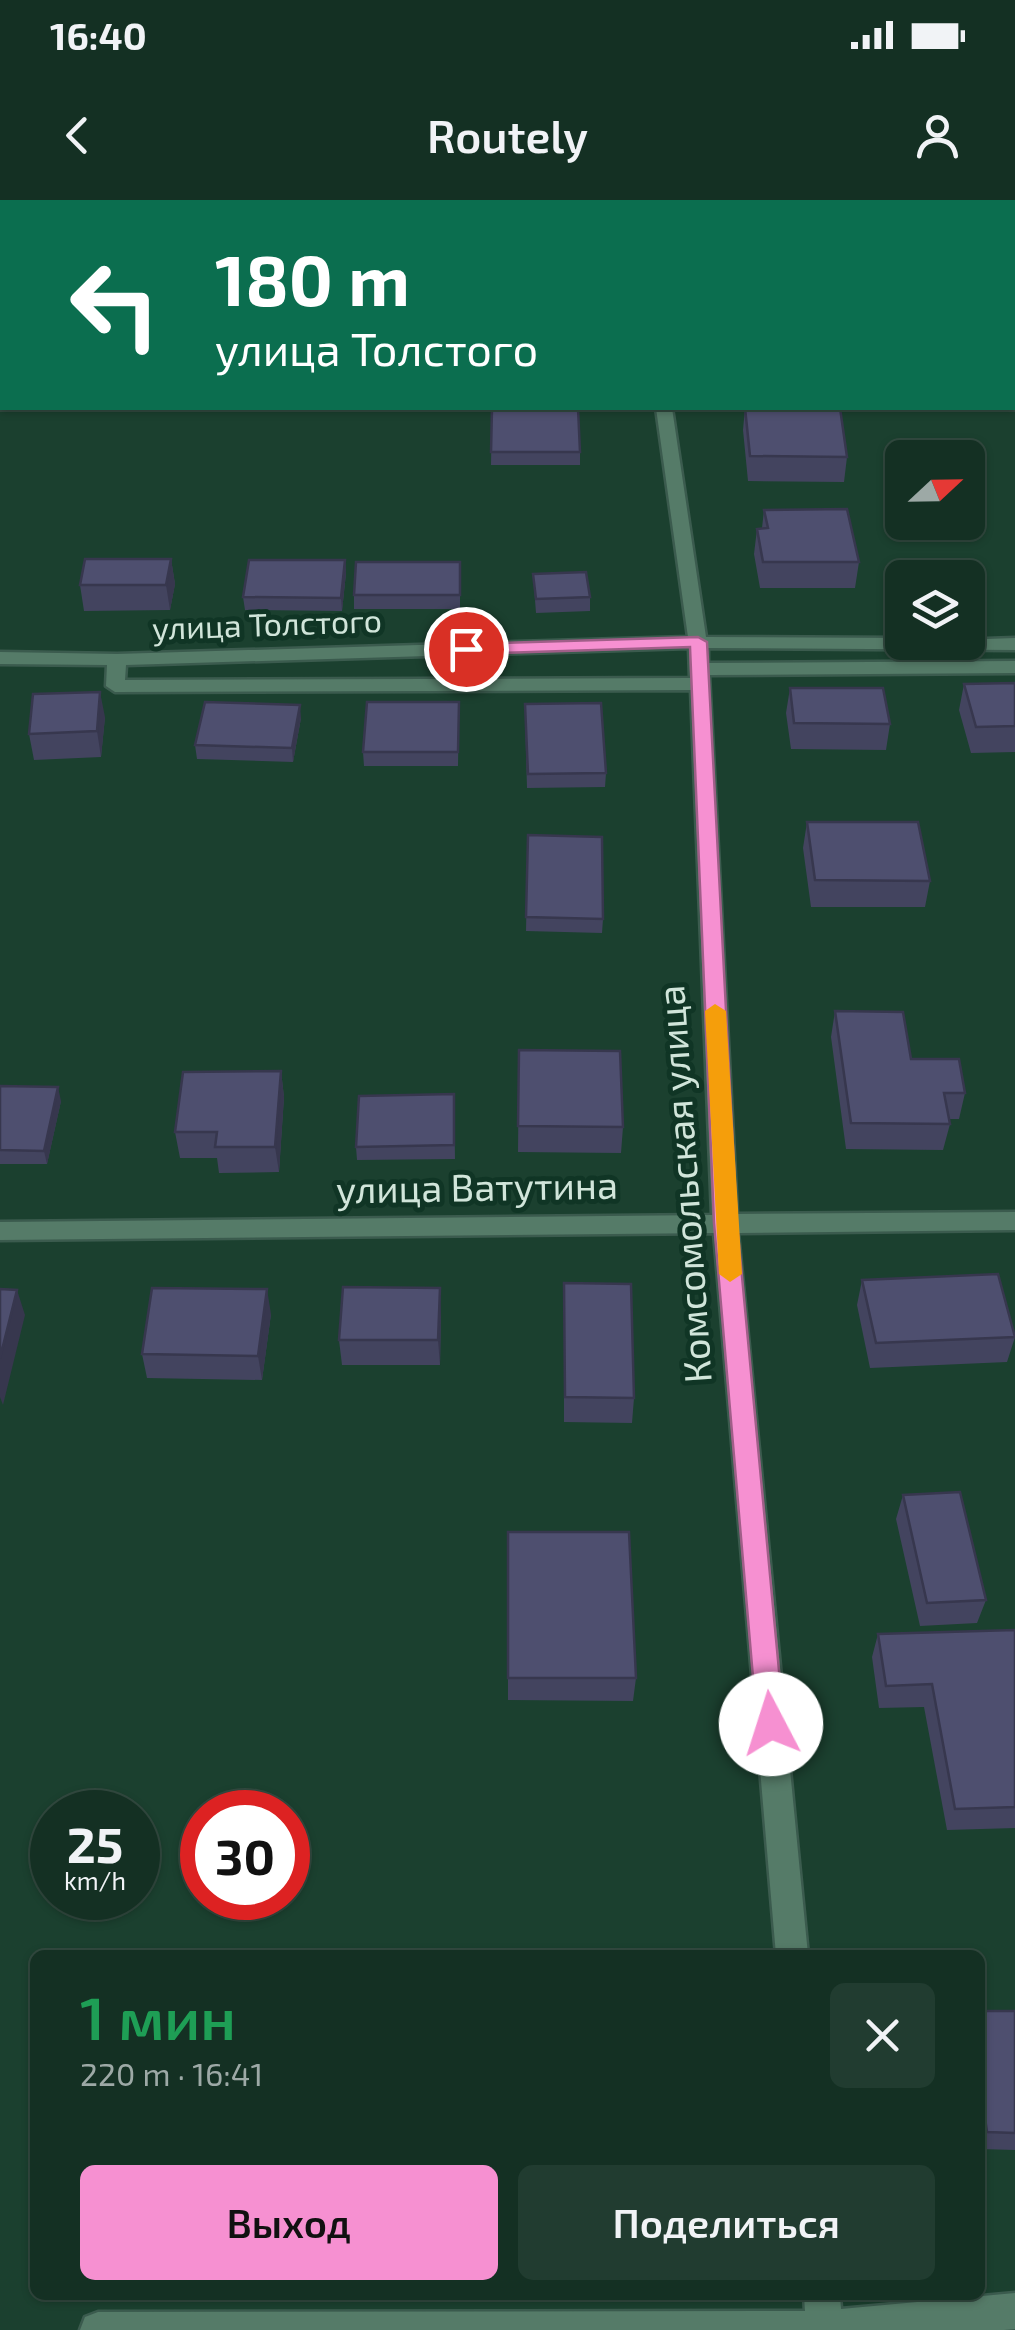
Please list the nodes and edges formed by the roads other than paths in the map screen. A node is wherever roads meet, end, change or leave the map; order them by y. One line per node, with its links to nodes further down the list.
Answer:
1 (664, 410): 2 (street, Комсомольская улица)
2 (698, 642): 3 (street, улица Толстого); 5 (street, улица Толстого); 7 (street, Комсомольская улица)
3 (1015, 644)
4 (0, 658): 5 (street, улица Толстого)
5 (118, 660): 7 (street)
6 (1015, 668): 7 (street)
7 (699, 676): 9 (street, Комсомольская улица)
8 (1015, 1221): 9 (street, улица Ватутина)
9 (726, 1223): 10 (street, улица Ватутина); 11 (street, Комсомольская улица)
10 (0, 1231)
11 (792, 1950)
12 (822, 2300): 15 (street)
13 (1015, 2311): 15 (street)
14 (98, 2330): 15 (street)
15 (825, 2330)

